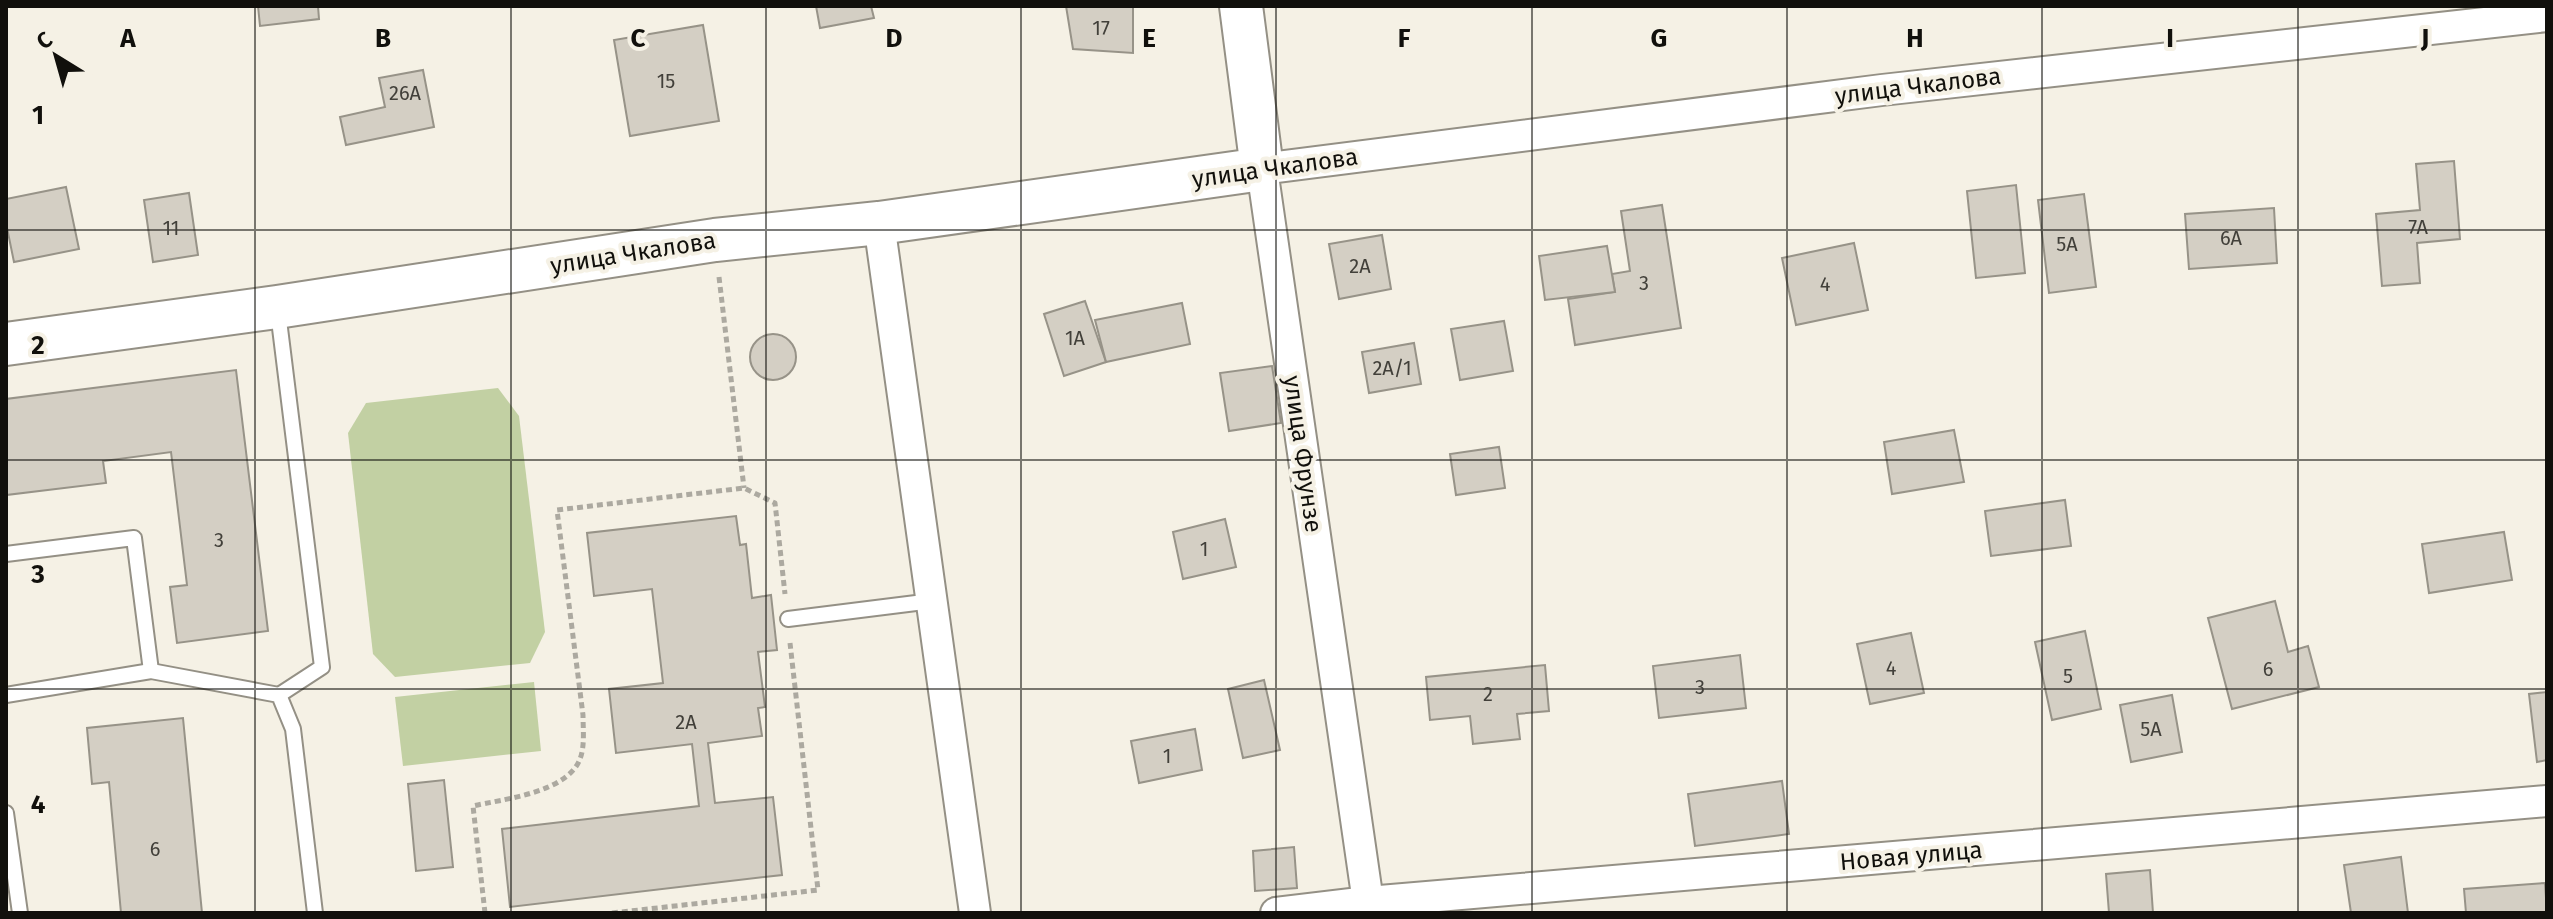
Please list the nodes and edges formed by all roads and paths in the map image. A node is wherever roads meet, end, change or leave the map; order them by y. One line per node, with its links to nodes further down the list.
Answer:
1 (1241, 6): 3 (street, улица Фрунзе)
2 (2547, 16): 3 (street, улица Чкалова)
3 (1262, 169): 4 (street, улица Чкалова); 17 (street, улица Фрунзе)
4 (879, 223): 5 (street, улица Чкалова); 10 (street)
5 (715, 240): 6 (street, улица Чкалова); 8 (path)
6 (277, 307): 7 (street, улица Чкалова); 14 (lane)
7 (6, 344)
8 (744, 488): 11 (path); 20 (path)
9 (6, 554): 12 (lane)
10 (932, 601): 11 (lane); 22 (street)
11 (788, 619): 21 (path)
12 (151, 671): 13 (lane); 14 (lane)
13 (6, 695)
14 (279, 695): 19 (lane)
15 (2547, 801): 17 (street, Новая улица)
16 (6, 813): 18 (lane)
17 (1368, 902): 23 (street, Новая улица)
18 (20, 913)
19 (315, 913)
20 (485, 913)
21 (612, 913)
22 (975, 913)
23 (1276, 913)

